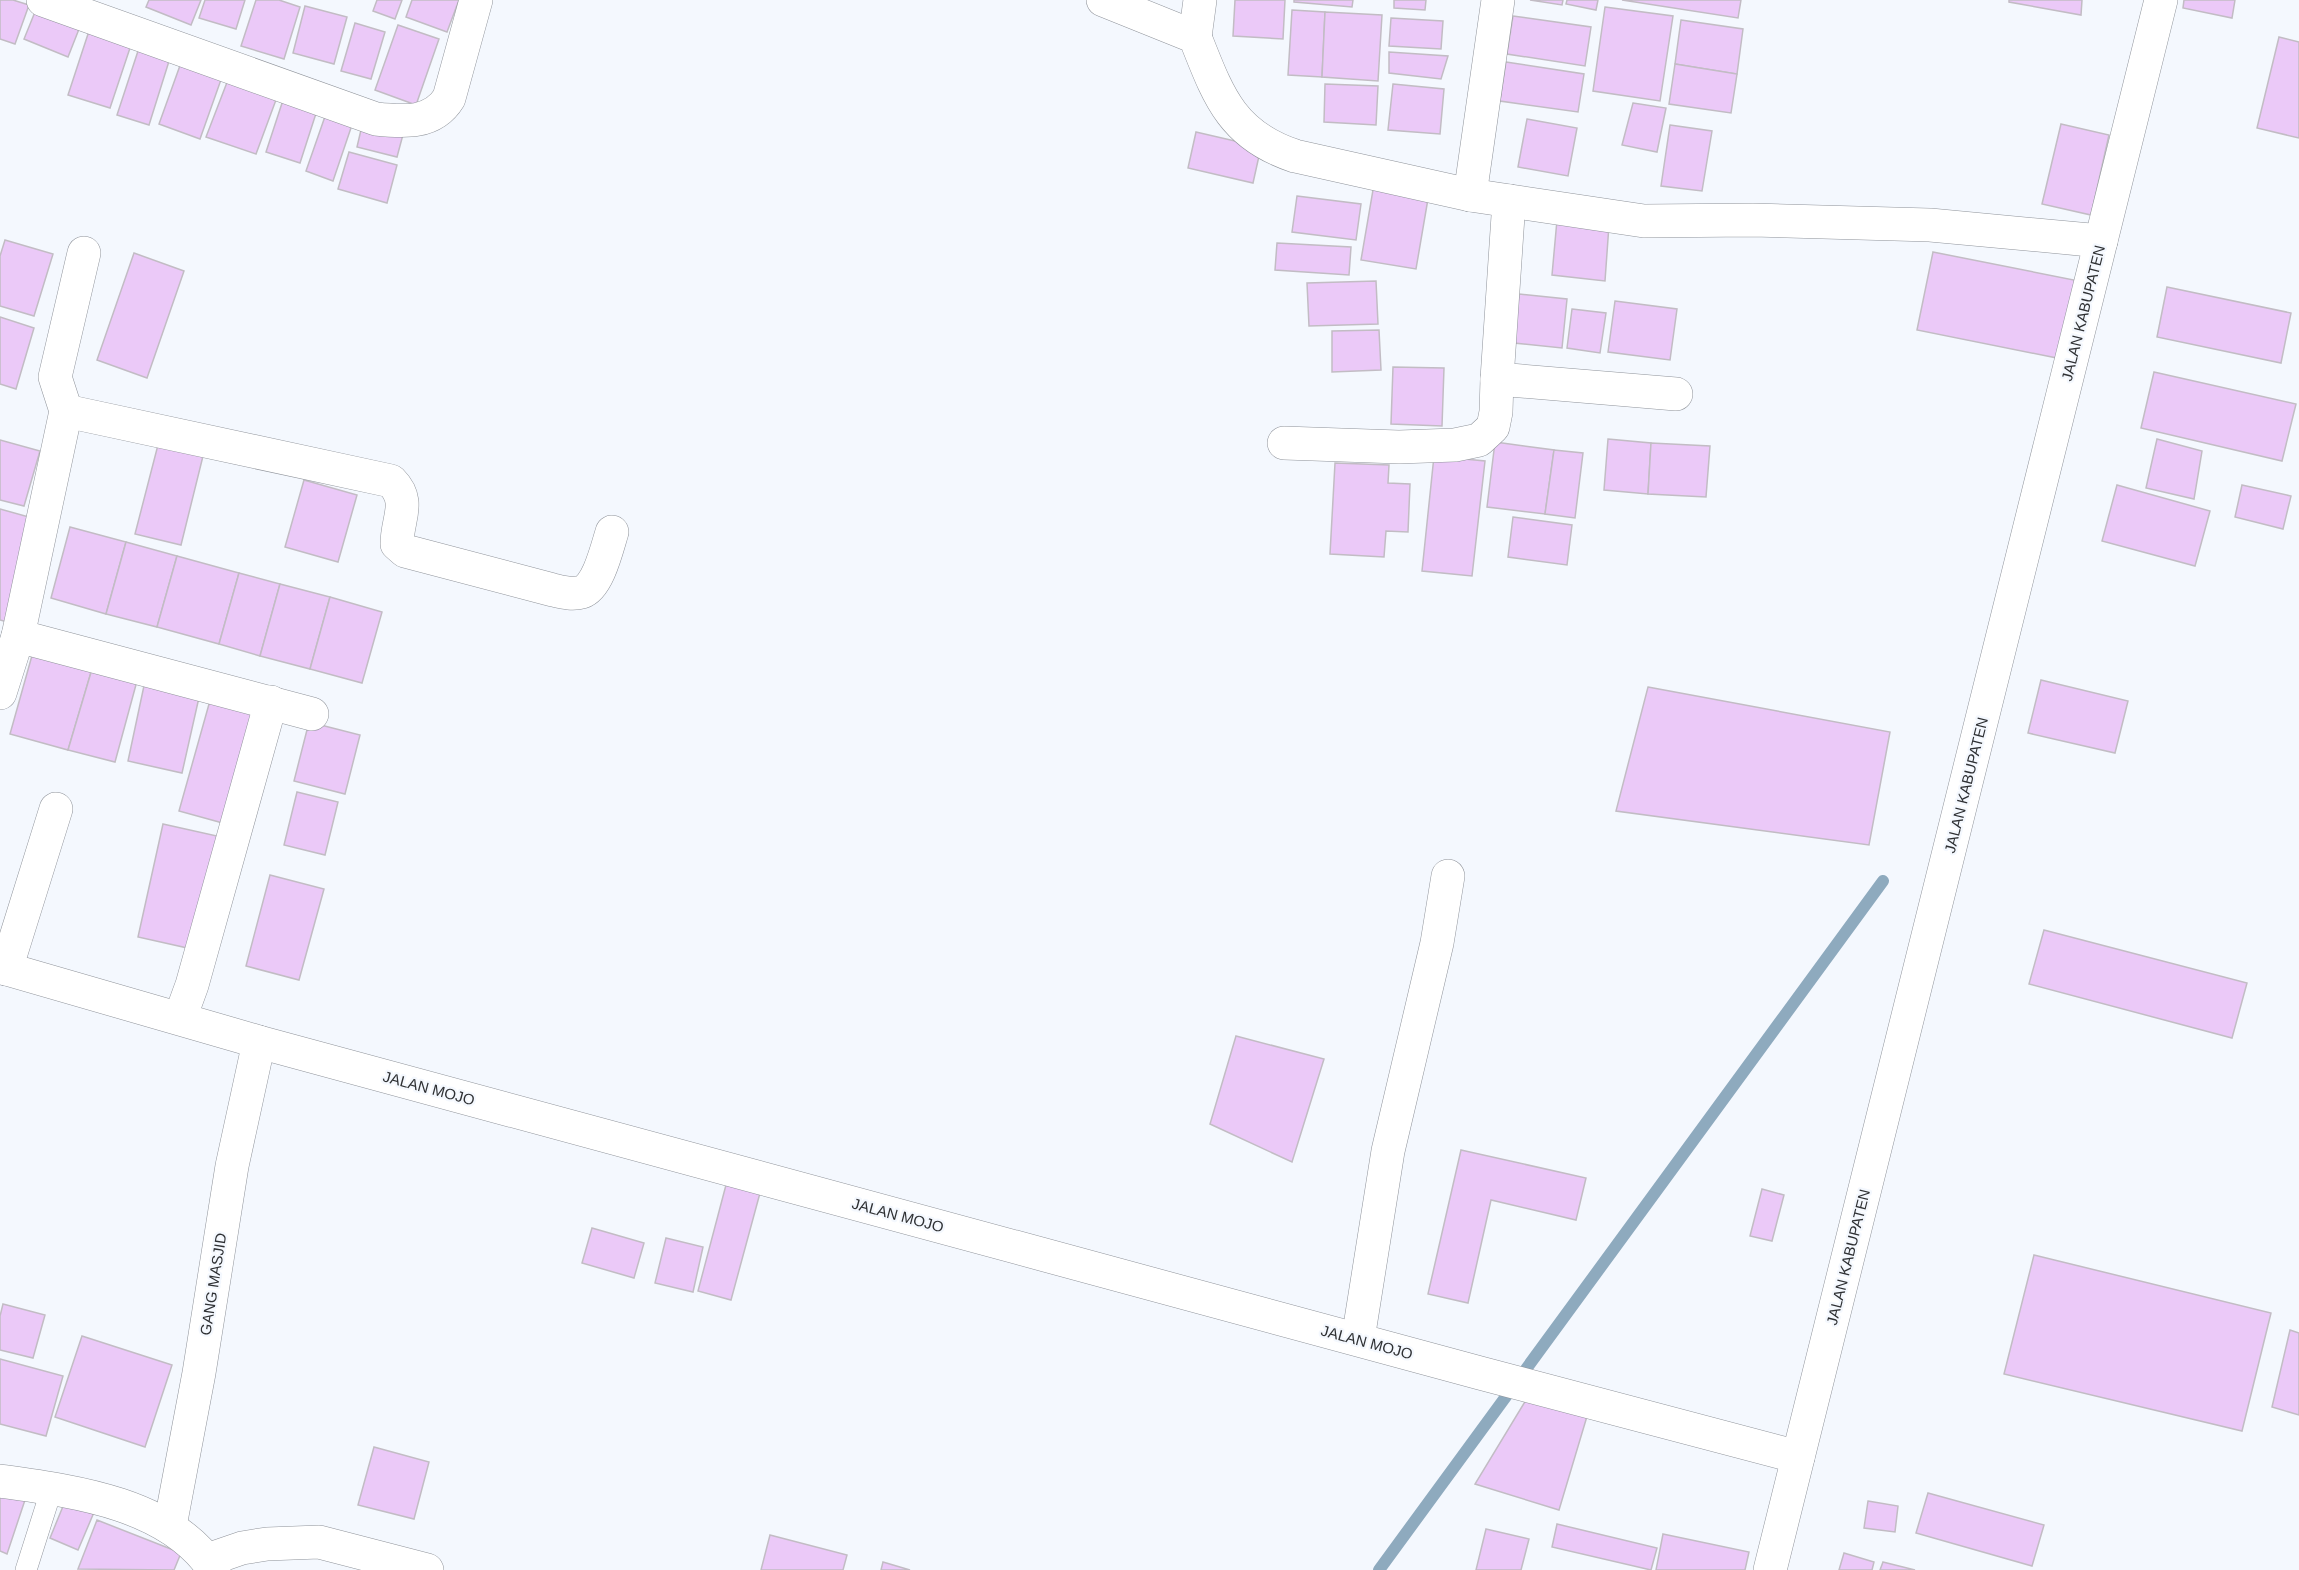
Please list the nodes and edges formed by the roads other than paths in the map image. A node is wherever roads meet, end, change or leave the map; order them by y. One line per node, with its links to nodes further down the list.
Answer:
1 (44, 0): 2 (street)
2 (476, 0)
3 (1102, 0): 7 (street)
4 (1200, 0): 7 (street)
5 (1498, 0): 8 (street)
6 (2161, 0): 10 (street, JALAN KABUPATEN)
7 (1195, 37): 8 (street)
8 (1470, 195): 9 (street)
9 (1509, 201): 10 (street); 12 (street)
10 (2101, 241): 27 (street, JALAN KABUPATEN)
11 (84, 254): 14 (street)
12 (1497, 379): 13 (street); 15 (street)
13 (1676, 394)
14 (66, 411): 16 (street); 17 (street)
15 (1284, 443)
16 (612, 532)
17 (9, 652): 18 (street); 19 (street)
18 (0, 693)
19 (271, 702): 20 (street); 24 (street)
20 (312, 714)
21 (56, 809): 23 (street)
22 (1448, 876): 26 (street)
23 (3, 968): 24 (street, JALAN MOJO)
24 (180, 1018): 25 (street, JALAN MOJO)
25 (259, 1042): 26 (street, JALAN MOJO); 30 (street, GANG MASJID)
26 (1358, 1339): 27 (street, JALAN MOJO)
27 (1798, 1457): 34 (street, JALAN KABUPATEN)
28 (0, 1481): 29 (street)
29 (52, 1488): 30 (street); 32 (lane)
30 (170, 1526): 31 (street)
31 (211, 1565): 33 (street)
32 (27, 1570)
33 (427, 1570)
34 (1770, 1570)

